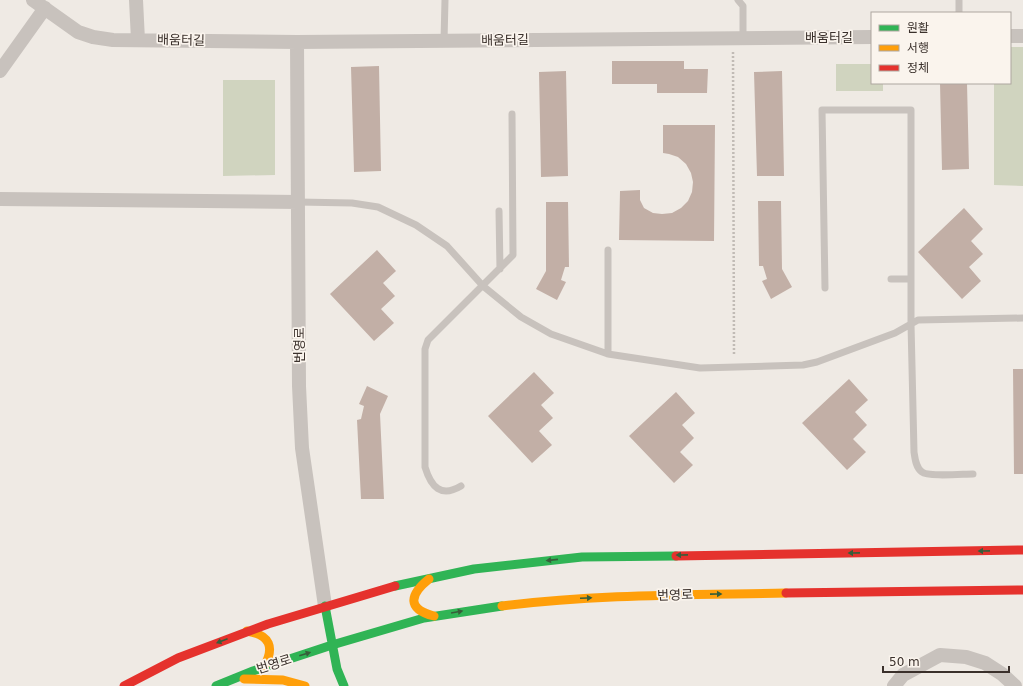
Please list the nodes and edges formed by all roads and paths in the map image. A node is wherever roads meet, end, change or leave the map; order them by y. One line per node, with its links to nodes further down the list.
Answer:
1 (33, 0): 6 (street, 배움터길)
2 (136, 0): 12 (street, 배움터길)
3 (445, 0): 13 (lane)
4 (738, 0): 11 (lane)
5 (959, 0): 7 (lane)
6 (45, 8): 12 (street, 배움터길); 15 (street)
7 (959, 12)
8 (1011, 36): 9 (street)
9 (1023, 36)
10 (871, 37): 11 (street, 배움터길)
11 (738, 38): 13 (street, 배움터길); 29 (path)
12 (138, 40): 14 (street, 배움터길)
13 (444, 41): 14 (street, 배움터길)
14 (297, 42): 18 (street, 번영로)
15 (0, 71)
16 (512, 114): 21 (lane)
17 (0, 199): 18 (street)
18 (298, 202): 24 (lane); 35 (street, 번영로)
19 (499, 211): 21 (lane)
20 (608, 250): 28 (lane)
21 (500, 269): 24 (lane)
22 (891, 279): 23 (lane)
23 (912, 279): 25 (lane); 27 (lane)
24 (483, 286): 28 (lane); 31 (lane)
25 (825, 288)
26 (1023, 318): 27 (lane)
27 (912, 324): 29 (lane); 30 (lane)
28 (608, 354): 29 (lane)
29 (734, 367)
30 (972, 474)
31 (461, 486)
32 (1023, 550): 33 (main road, one-way to 33)
33 (429, 579): 35 (main road); 36 (main road)
34 (1023, 590): 36 (main road, 번영로, one-way to 34)
35 (325, 606): 37 (main road); 38 (main road, 번영로)
36 (434, 616): 38 (main road, 번영로)
37 (247, 631): 39 (main road); 41 (main road, one-way to 41)
38 (332, 645): 39 (main road, 번영로, one-way to 38); 44 (main road)
39 (264, 667): 40 (main road, 번영로)
40 (230, 679): 42 (main road, 번영로); 43 (main road)
41 (124, 686)
42 (216, 686)
43 (305, 686)
44 (344, 686)
45 (894, 686): 46 (street)
46 (1015, 686)

